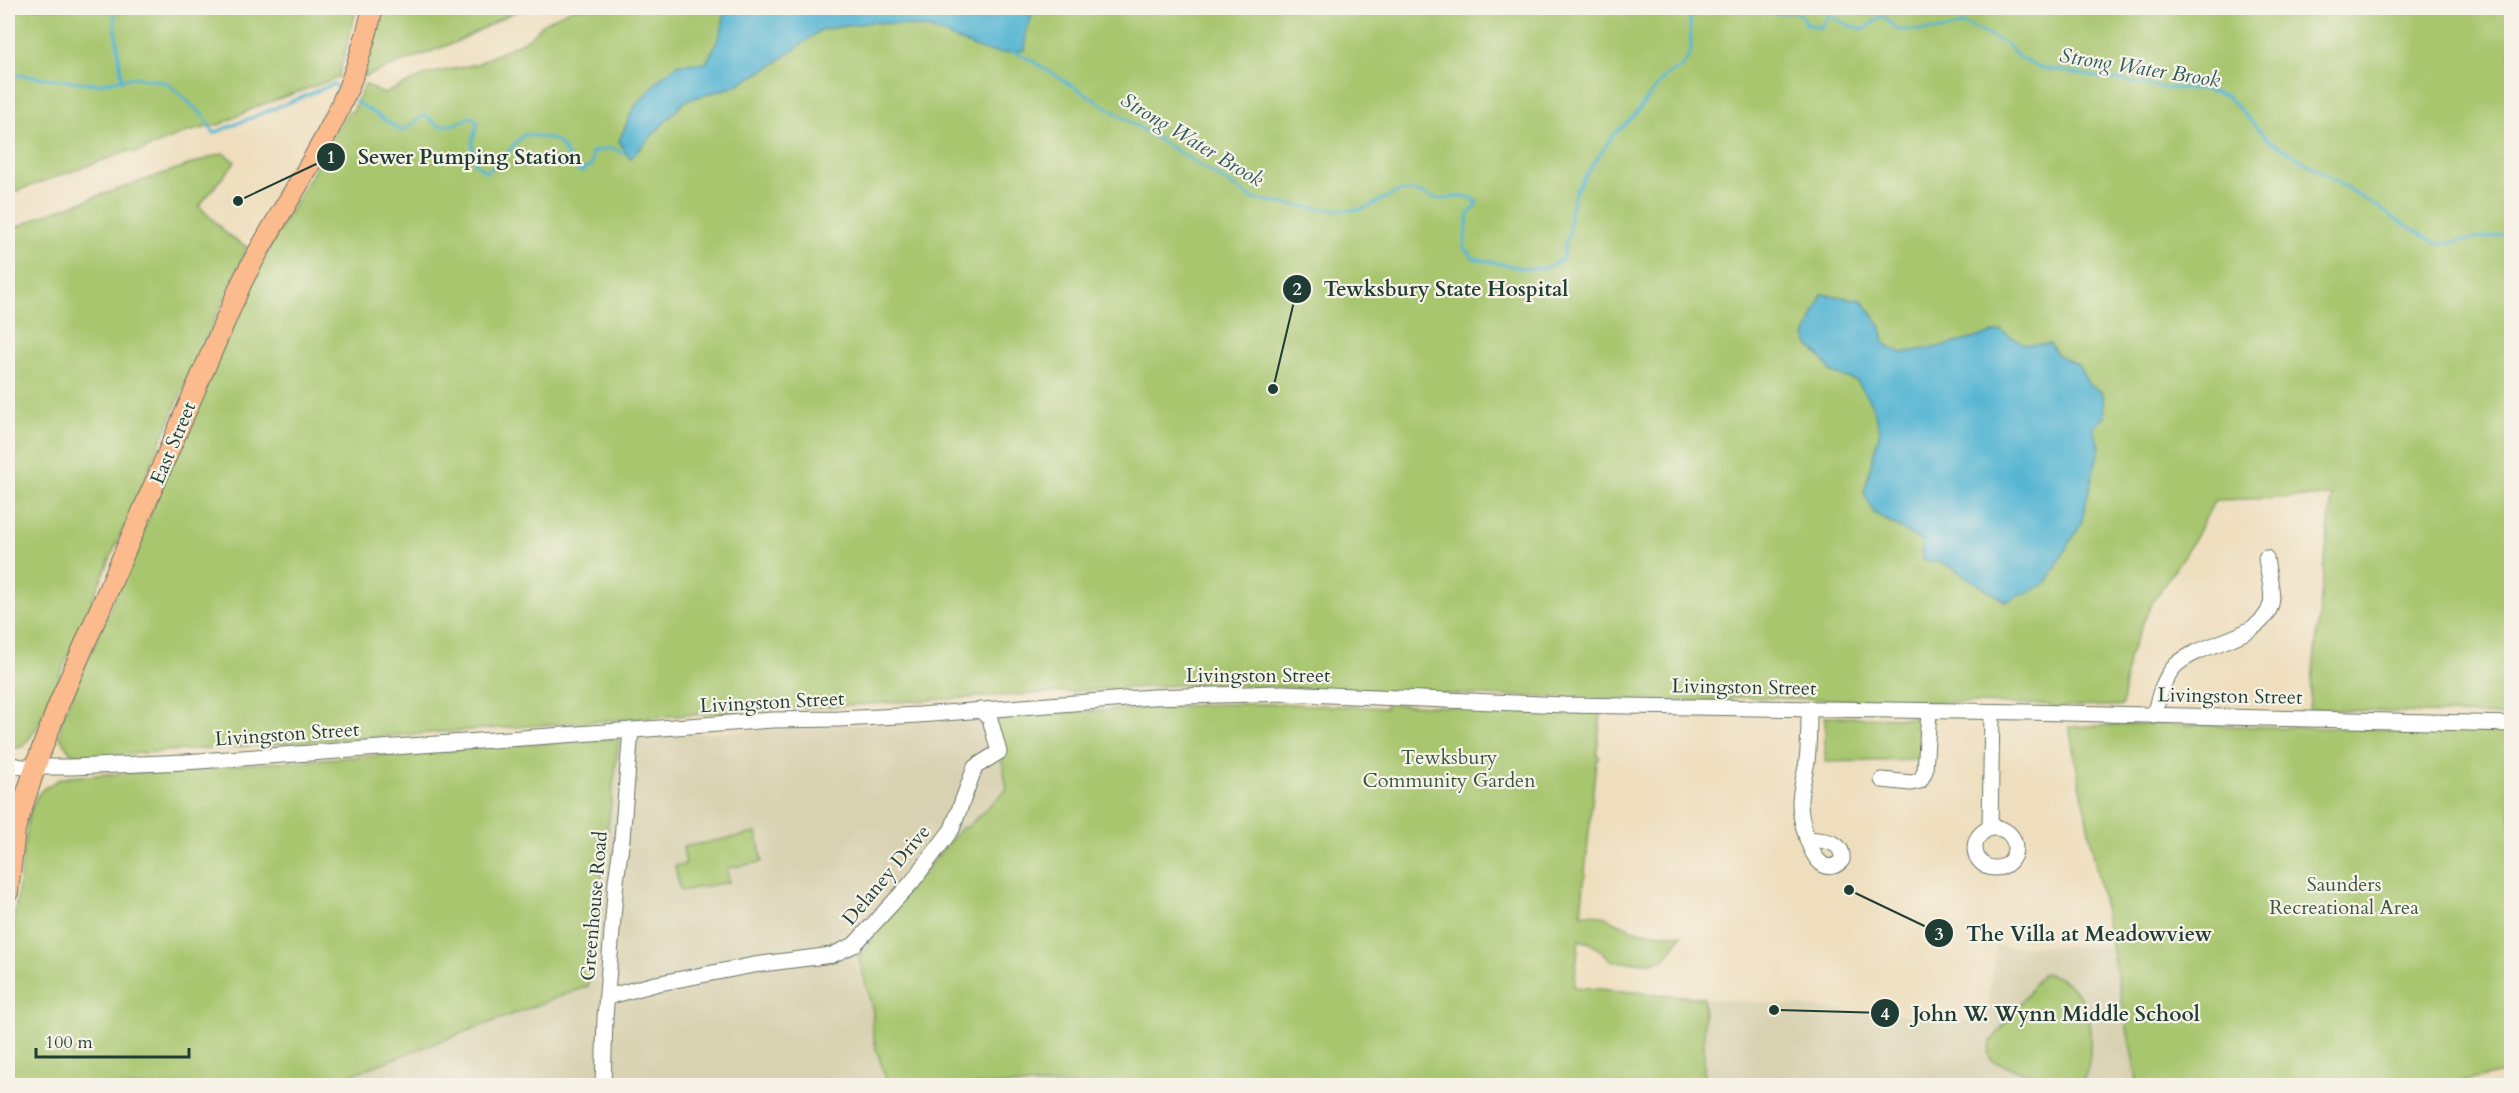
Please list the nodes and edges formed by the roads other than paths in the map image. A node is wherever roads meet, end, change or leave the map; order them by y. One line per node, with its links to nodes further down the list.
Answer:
1 (372, 8): 11 (main road, East Street)
2 (2266, 558): 7 (street)
3 (1809, 709): 4 (street, Livingston Street); 5 (street, Livingston Street); 14 (street)
4 (980, 710): 9 (street, Livingston Street); 16 (street, Delaney Drive)
5 (1929, 711): 6 (street, Livingston Street); 12 (street)
6 (1992, 713): 7 (street, Livingston Street); 13 (street)
7 (2154, 716): 8 (street, Livingston Street)
8 (2511, 724)
9 (632, 730): 11 (street, Livingston Street); 16 (street, Greenhouse Road)
10 (8, 764): 11 (street, Livingston Street)
11 (35, 767): 15 (main road, East Street)
12 (1882, 780)
13 (1990, 828)
14 (1807, 839)
15 (8, 892)
16 (607, 997): 17 (street, Greenhouse Road)
17 (603, 1086)

